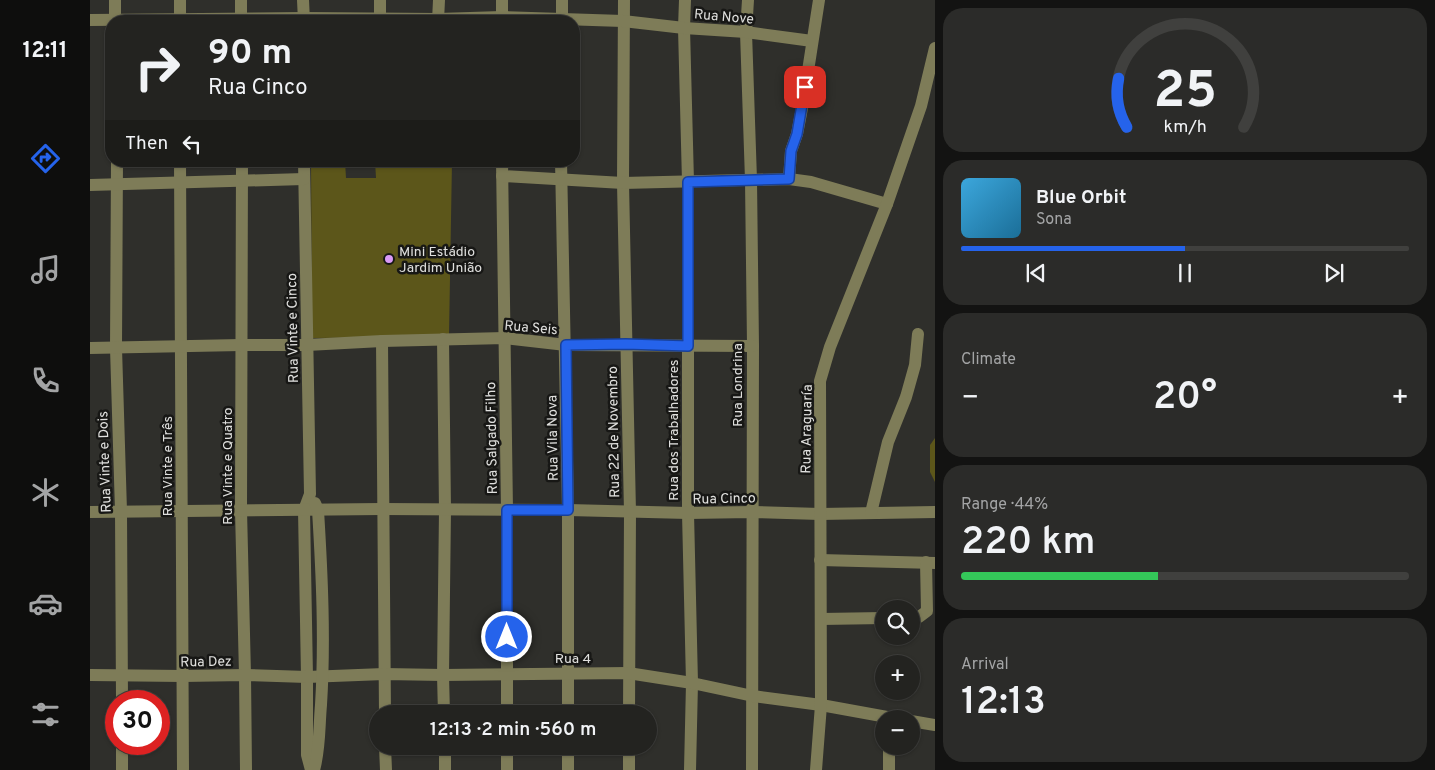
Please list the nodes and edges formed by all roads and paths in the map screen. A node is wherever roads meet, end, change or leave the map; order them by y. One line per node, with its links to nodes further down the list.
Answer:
1 (115, 0): 13 (street)
2 (180, 0): 14 (street)
3 (240, 0): 15 (street)
4 (303, 0): 16 (street)
5 (380, 0): 17 (street)
6 (439, 0): 18 (street)
7 (502, 0): 19 (street)
8 (562, 0): 20 (street)
9 (624, 0): 24 (street, Rua 22 de Novembro)
10 (685, 0): 25 (street, Rua dos Trabalhadores)
11 (748, 0): 26 (street, Rua Londrina)
12 (819, 0): 27 (street)
13 (115, 15)
14 (180, 15)
15 (241, 15)
16 (304, 15)
17 (380, 15)
18 (438, 15)
19 (502, 15)
20 (562, 15)
21 (90, 20): 22 (street, Rua Nove)
22 (105, 20)
23 (580, 20): 24 (street, Rua Nove)
24 (623, 21): 25 (street, Rua Nove); 43 (street, Rua 22 de Novembro)
25 (684, 28): 26 (street, Rua Nove); 42 (street, Rua dos Trabalhadores)
26 (746, 32): 27 (street, Rua Nove); 39 (street, Rua Londrina)
27 (812, 40): 37 (street)
28 (935, 48): 46 (street, Rua Araguaría)
29 (116, 167): 44 (street, Rua Vinte e Dois)
30 (180, 167): 41 (street, Rua Vinte e Três)
31 (242, 167): 40 (street, Rua Vinte e Quatro)
32 (304, 167): 36 (street, Rua Vinte e Cinco)
33 (502, 167): 35 (street, Rua Salgado Filho)
34 (561, 167): 38 (street, Rua Vila Nova)
35 (502, 176): 38 (street); 48 (street, Rua Salgado Filho)
36 (304, 179): 40 (street); 53 (street, Rua Vinte e Cinco)
37 (789, 179): 39 (street); 46 (street)
38 (561, 180): 43 (street); 54 (street, Rua Vila Nova)
39 (752, 180): 42 (street); 57 (street, Rua Londrina)
40 (242, 181): 41 (street); 52 (street, Rua Vinte e Quatro)
41 (180, 182): 44 (street); 55 (street, Rua Vinte e Três)
42 (688, 182): 43 (street); 56 (street, Rua dos Trabalhadores)
43 (622, 183): 51 (street, Rua 22 de Novembro)
44 (117, 184): 45 (street); 59 (street, Rua Vinte e Dois)
45 (90, 185)
46 (887, 204): 76 (street, Rua Araguaría)
47 (918, 334): 75 (street)
48 (505, 338): 49 (street, Rua Seis); 54 (street, Rua Seis); 66 (street, Rua Salgado Filho)
49 (443, 339): 50 (street, Rua Seis); 65 (street)
50 (382, 341): 53 (street, Rua Seis); 61 (street)
51 (626, 344): 54 (street, Rua Seis); 56 (street, Rua Seis); 71 (street, Rua 22 de Novembro)
52 (242, 345): 53 (street, Rua Seis); 55 (street, Rua Seis); 62 (street, Rua Vinte e Quatro)
53 (307, 345): 60 (street, Rua Vinte e Cinco)
54 (566, 345): 67 (street, Rua Vila Nova)
55 (181, 346): 59 (street, Rua Seis); 68 (street, Rua Vinte e Três)
56 (688, 346): 57 (street, Rua Seis); 74 (street, Rua dos Trabalhadores)
57 (752, 346): 72 (street, Rua Londrina)
58 (90, 348): 59 (street, Rua Seis)
59 (116, 348): 70 (street, Rua Vinte e Dois)
60 (310, 494): 63 (street, Rua Vinte e Cinco); 64 (street, Rua Vinte e Cinco)
61 (382, 509): 64 (street, Rua Cinco); 65 (street, Rua Cinco); 84 (street)
62 (241, 510): 63 (street, Rua Cinco); 68 (street, Rua Cinco); 88 (street, Rua Vinte e Quatro)
63 (304, 510): 64 (street, Rua Cinco); 92 (street, Rua Vinte e Cinco)
64 (318, 510): 91 (street, Rua Vinte e Cinco)
65 (445, 510): 66 (street, Rua Cinco); 89 (street)
66 (507, 510): 67 (street, Rua Cinco); 82 (street, Rua Salgado Filho)
67 (568, 510): 71 (street, Rua Cinco); 85 (street, Rua Vila Nova)
68 (182, 511): 70 (street, Rua Cinco); 90 (street, Rua Vinte e Três)
69 (90, 512): 70 (street, Rua Cinco)
70 (121, 512): 87 (street, Rua Vinte e Dois)
71 (630, 512): 74 (street, Rua Cinco); 83 (street, Rua 22 de Novembro)
72 (752, 512): 74 (street, Rua Cinco); 76 (street, Rua Cinco); 95 (street, Rua Londrina)
73 (935, 512): 75 (street, Rua Cinco)
74 (688, 513): 93 (street, Rua dos Trabalhadores)
75 (871, 513): 76 (street, Rua Cinco)
76 (820, 514): 77 (street, Rua Araguaría)
77 (820, 560): 78 (street); 81 (street, Rua Araguaría)
78 (931, 562): 79 (street)
79 (920, 616)
80 (875, 618): 81 (street)
81 (821, 619): 101 (street, Rua Araguaría)
82 (507, 673): 85 (street, Rua 4); 89 (street, Rua 4); 98 (street, Rua Salgado Filho)
83 (628, 673): 85 (street, Rua 4); 93 (street, Rua 4); 100 (street, Rua 22 de Novembro)
84 (384, 674): 89 (street, Rua 4); 91 (street, Rua 4); 96 (street)
85 (568, 674): 99 (street, Rua Vila Nova)
86 (90, 675): 87 (street, Rua Dez)
87 (122, 675): 90 (street, Rua Dez); 94 (street, Rua Vinte e Dois)
88 (245, 675): 90 (street, Rua Dez); 92 (street, Rua Dez); 114 (street, Rua Vinte e Quatro)
89 (443, 675): 97 (street)
90 (183, 676): 113 (street, Rua Vinte e Três)
91 (323, 676): 92 (street, Rua Dez); 115 (street, Rua Vinte e Cinco)
92 (307, 677): 115 (street, Rua Vinte e Cinco)
93 (692, 683): 95 (street, Rua 4); 121 (street, Rua dos Trabalhadores)
94 (122, 690)
95 (753, 696): 101 (street, Rua 4); 122 (street, Rua Londrina)
96 (385, 705)
97 (444, 705)
98 (507, 705)
99 (568, 705)
100 (629, 705)
101 (821, 705): 102 (street, Rua 4); 123 (street, Rua Araguaría)
102 (875, 715)
103 (920, 723): 104 (street)
104 (935, 726)
105 (122, 755): 112 (street)
106 (385, 755): 116 (street)
107 (445, 755): 117 (street)
108 (507, 755): 118 (street)
109 (568, 755): 119 (street)
110 (629, 755): 120 (street)
111 (889, 755): 124 (street)
112 (122, 770)
113 (183, 770)
114 (246, 770)
115 (313, 770)
116 (386, 770)
117 (445, 770)
118 (507, 770)
119 (568, 770)
120 (629, 770)
121 (690, 770)
122 (752, 770)
123 (816, 770)
124 (889, 770)

